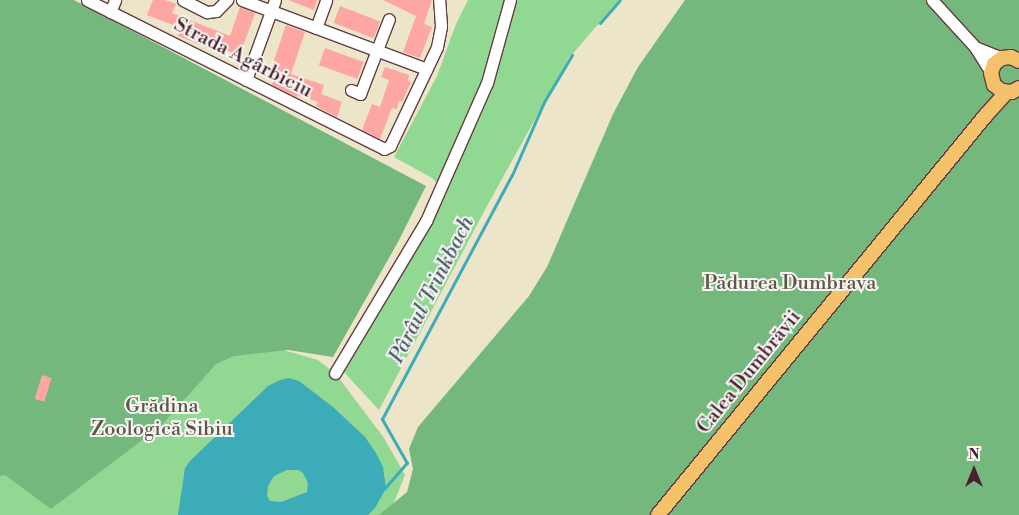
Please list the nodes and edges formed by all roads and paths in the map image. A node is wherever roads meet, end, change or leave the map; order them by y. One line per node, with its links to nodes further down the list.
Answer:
1 (87, 0): 11 (street, Strada Agârbiciu)
2 (115, 0): 11 (street)
3 (183, 0): 4 (street)
4 (227, 0)
5 (242, 0): 10 (street)
6 (326, 0): 13 (street)
7 (438, 0): 17 (street)
8 (510, 0): 23 (street)
9 (932, 0): 14 (street)
10 (273, 6): 13 (street); 19 (street)
11 (110, 12): 19 (street, Strada Agârbiciu)
12 (389, 19): 15 (street)
13 (316, 28): 15 (street)
14 (975, 47): 16 (street); 18 (street)
15 (377, 52): 17 (street); 20 (street)
16 (1014, 59): 18 (main road)
17 (427, 69): 19 (street, Strada Agârbiciu)
18 (992, 79): 21 (main road); 22 (main road, Calea Dumbrăvii)
19 (246, 80)
20 (351, 90)
21 (1013, 90): 22 (main road, Calea Dumbrăvii)
22 (986, 115): 24 (main road, Calea Dumbrăvii)
23 (335, 373)
24 (658, 515)

